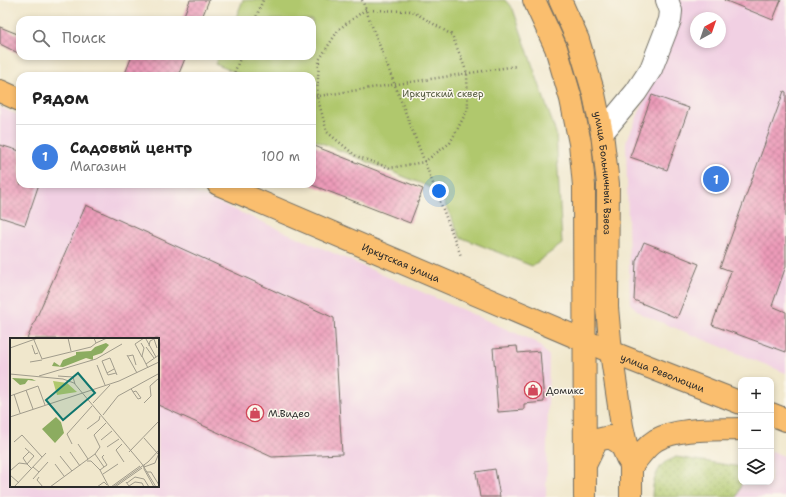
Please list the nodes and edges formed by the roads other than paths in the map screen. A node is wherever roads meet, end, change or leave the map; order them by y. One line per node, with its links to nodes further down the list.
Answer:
1 (534, 0): 8 (main road, улица Больничный Взвоз)
2 (560, 0): 6 (main road, улица Больничный Взвоз)
3 (666, 0): 6 (lane)
4 (0, 91): 5 (main road)
5 (16, 98)
6 (602, 133): 9 (main road, улица Больничный Взвоз)
7 (227, 188): 8 (main road, Иркутская улица)
8 (584, 340): 9 (main road, улица Революции); 16 (main road, улица Больничный Взвоз)
9 (611, 352): 10 (main road, улица Революции); 17 (main road, улица Больничный Взвоз)
10 (738, 402)
11 (774, 415): 12 (main road)
12 (786, 420)
13 (774, 428): 14 (main road)
14 (786, 428)
15 (738, 429): 17 (main road)
16 (586, 463): 17 (main road); 18 (main road, улица Больничный Взвоз)
17 (631, 466): 19 (main road)
18 (585, 497)
19 (631, 497)

